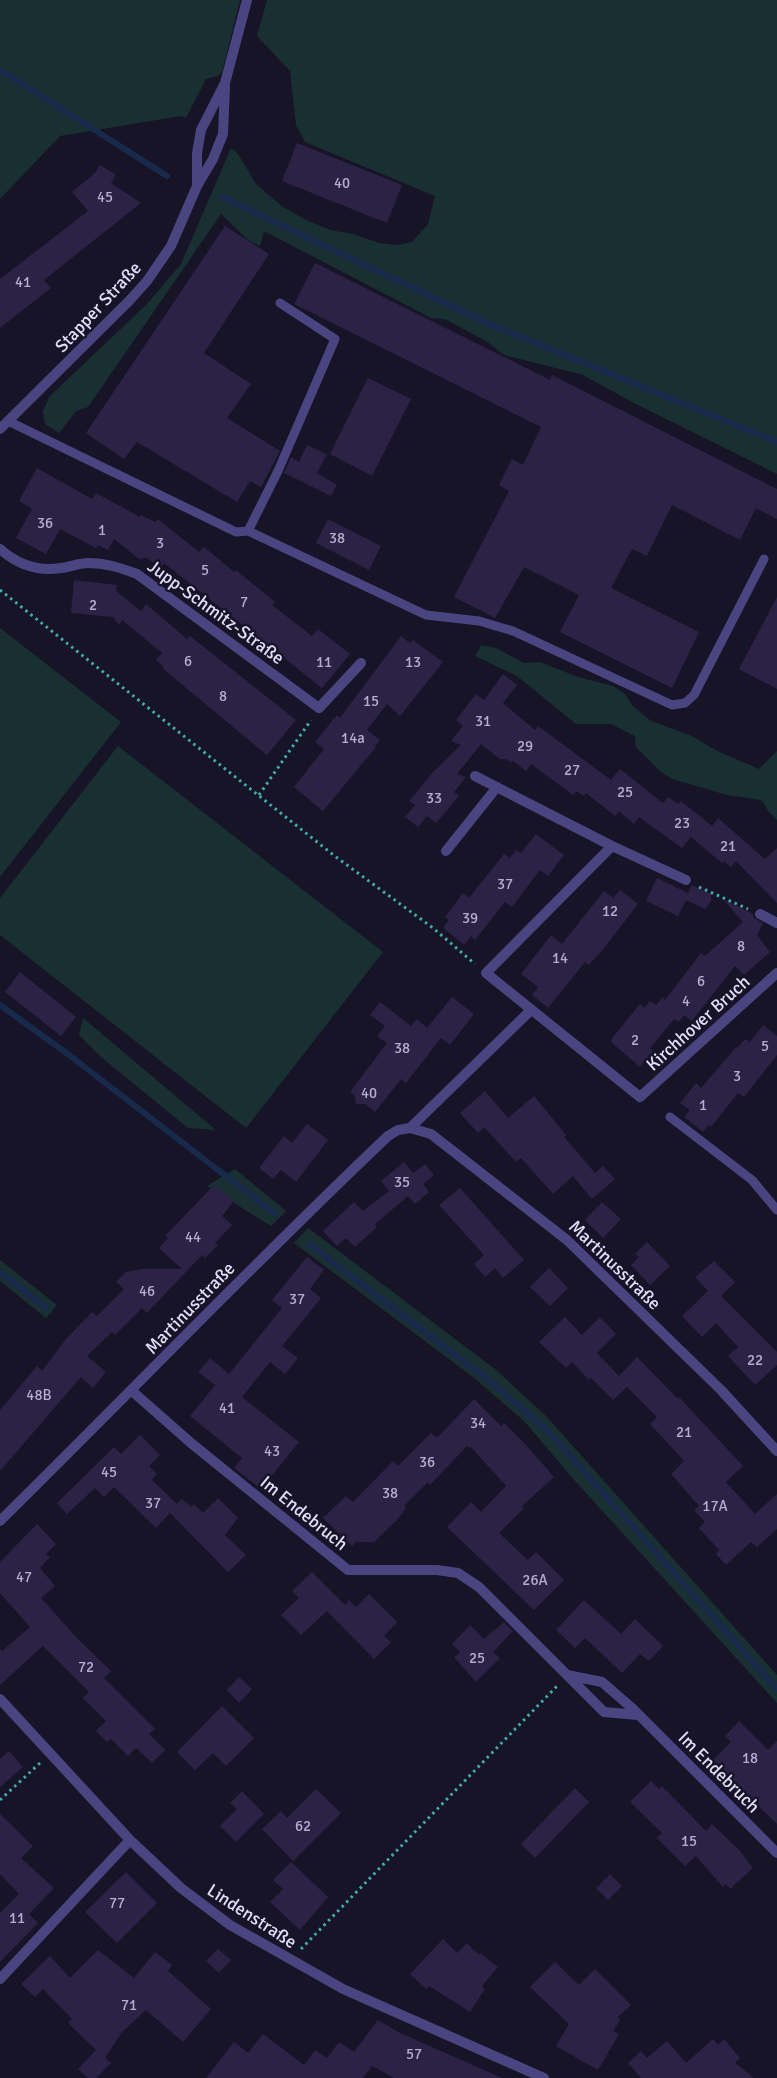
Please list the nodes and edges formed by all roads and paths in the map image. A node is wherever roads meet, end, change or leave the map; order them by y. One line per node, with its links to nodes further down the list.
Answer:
1 (247, 0): 2 (street, Stapper Straße)
2 (225, 83): 3 (street, Stapper Straße); 3 (street)
3 (197, 186): 5 (street, Stapper Straße)
4 (280, 303): 7 (lane)
5 (8, 421): 6 (street, Stapper Straße); 7 (lane)
6 (0, 429)
7 (248, 531): 9 (lane)
8 (0, 549): 12 (street, Jupp-Schmitz-Straße)
9 (764, 559)
10 (0, 590): 15 (path)
11 (361, 663): 12 (street)
12 (320, 708): 15 (path)
13 (475, 776): 14 (street)
14 (497, 787): 16 (street); 17 (street)
15 (259, 795): 21 (path)
16 (612, 846): 18 (street); 21 (street)
17 (446, 851)
18 (686, 880): 19 (path)
19 (760, 914): 20 (street)
20 (777, 922)
21 (486, 973): 23 (street)
22 (777, 973): 23 (street, Kirchhover Bruch)
23 (531, 1010): 25 (street, Martinusstraße)
24 (670, 1117): 26 (lane)
25 (410, 1128): 27 (street, Martinusstraße); 28 (street, Martinusstraße)
26 (777, 1210)
27 (132, 1391): 29 (street, Martinusstraße); 30 (street, Im Endebruch)
28 (777, 1451)
29 (0, 1521)
30 (567, 1676): 32 (street, Im Endebruch); 32 (street, Im Endebruch); 37 (path)
31 (0, 1699): 33 (street, Lindenstraße)
32 (638, 1715): 36 (street, Im Endebruch)
33 (50, 1755): 34 (path); 35 (street, Lindenstraße)
34 (0, 1800)
35 (130, 1840): 37 (street, Lindenstraße); 38 (street)
36 (777, 1853)
37 (290, 1960): 39 (street, Lindenstraße)
38 (0, 1979)
39 (544, 2078)

